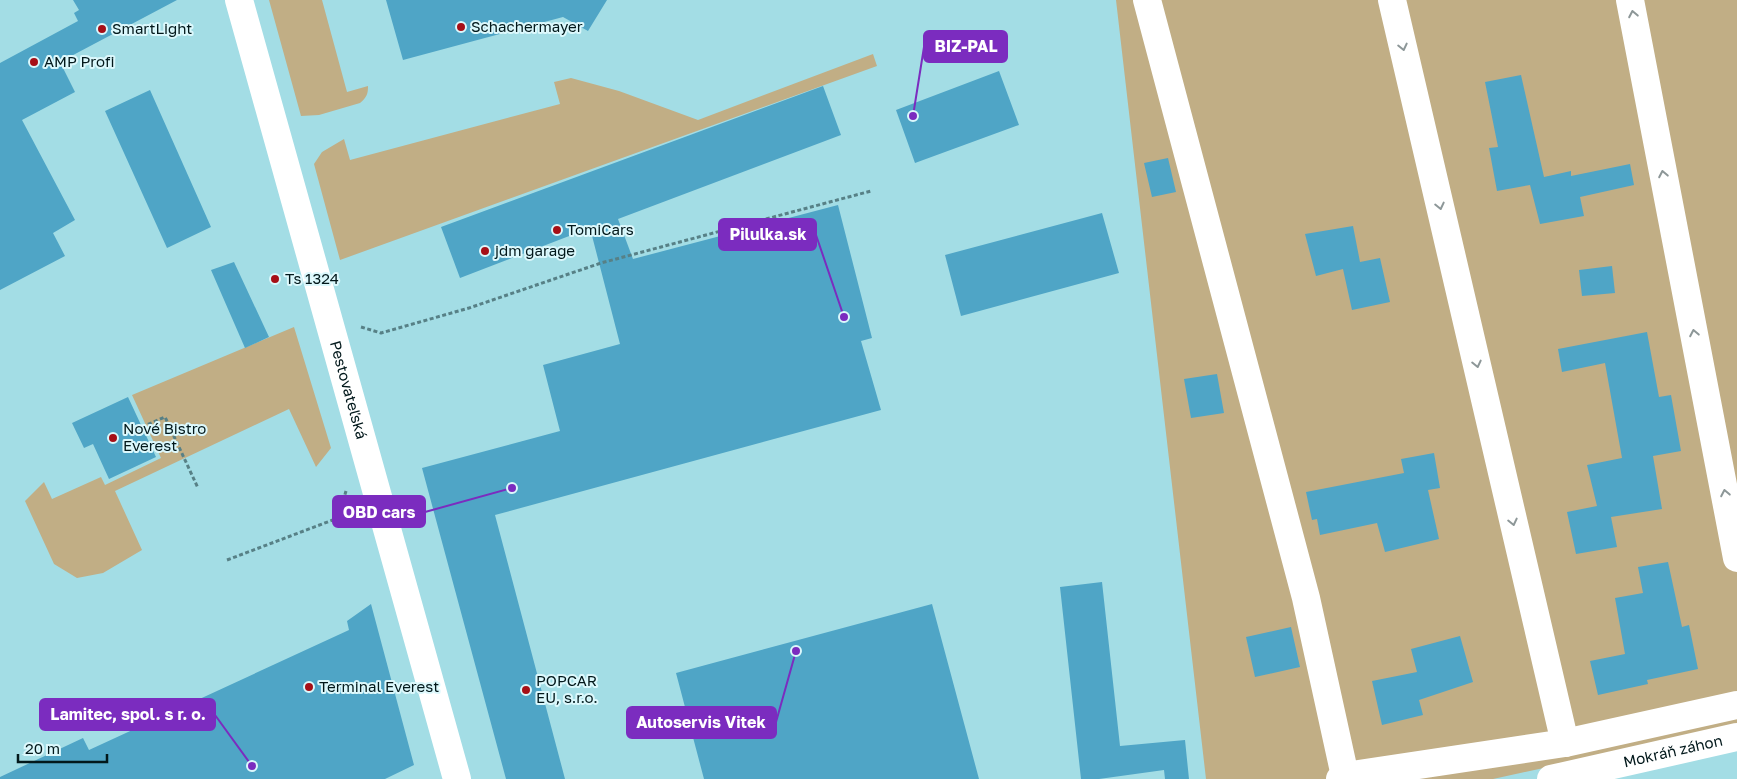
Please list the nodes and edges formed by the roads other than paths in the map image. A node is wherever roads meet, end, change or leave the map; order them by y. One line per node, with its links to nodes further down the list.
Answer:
1 (239, 0): 10 (street, Pestovateľská)
2 (1147, 0): 9 (street)
3 (1392, 0): 8 (street, one-way to 8)
4 (1630, 0): 5 (street, one-way to 4)
5 (1737, 558)
6 (1737, 705): 8 (street)
7 (1737, 737): 11 (street, Mokráň záhon)
8 (1565, 743): 9 (street)
9 (1342, 777)
10 (457, 779)
11 (1551, 779)

